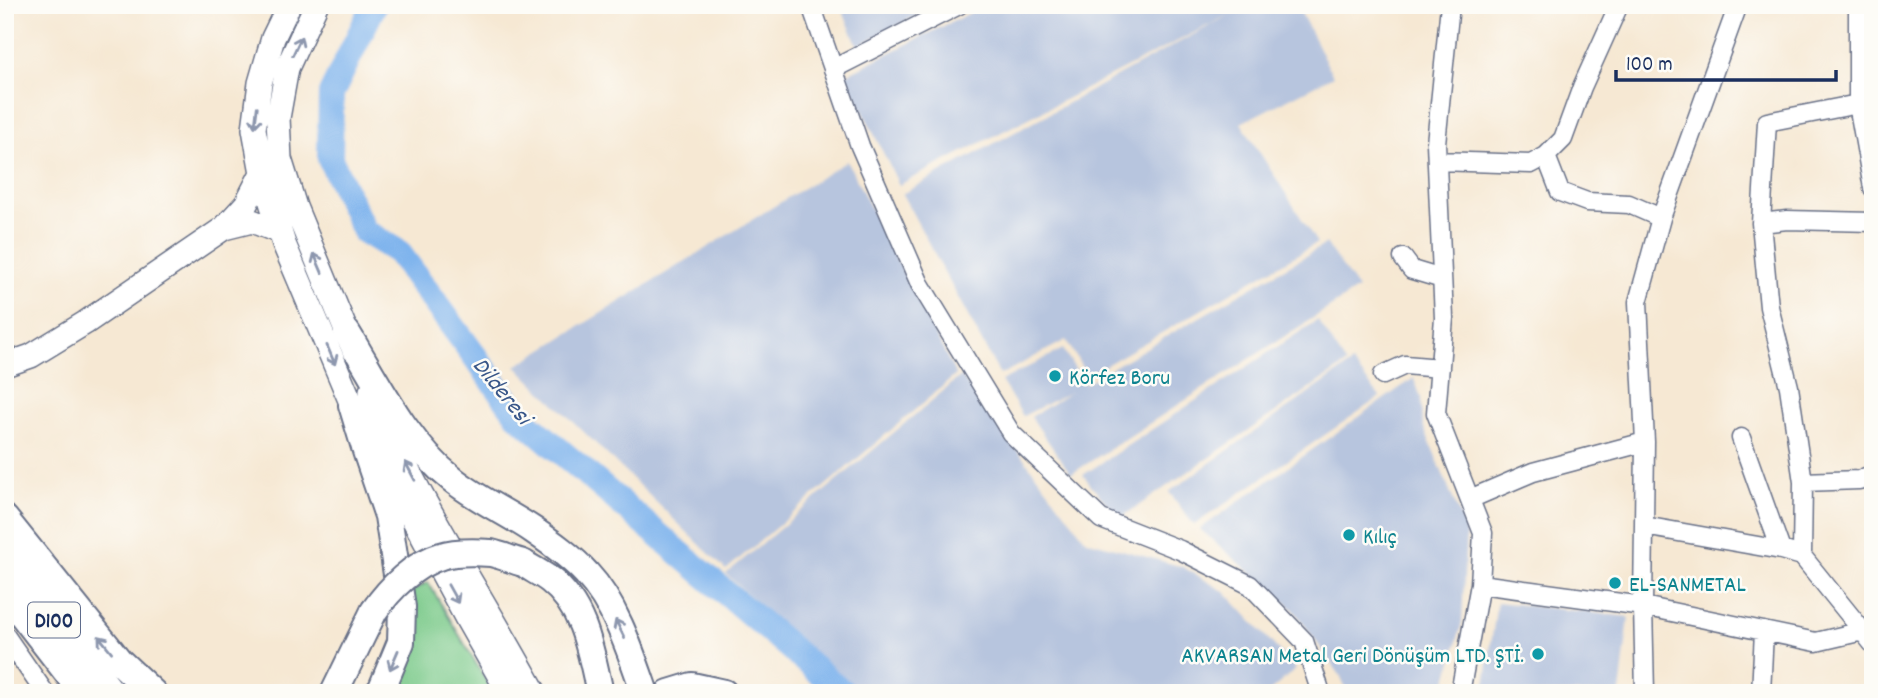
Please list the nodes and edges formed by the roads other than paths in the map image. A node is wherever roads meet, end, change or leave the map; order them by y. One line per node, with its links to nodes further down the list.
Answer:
1 (289, 5): 13 (main road, one-way to 13)
2 (316, 5): 22 (main road, one-way to 2)
3 (811, 5): 9 (street)
4 (959, 5): 9 (street)
5 (1450, 5): 12 (street)
6 (1619, 5): 11 (street)
7 (1738, 5): 15 (street)
8 (1858, 5): 10 (street)
9 (833, 69): 55 (street)
10 (1858, 104): 14 (street); 17 (street)
11 (1546, 156): 12 (street); 15 (street)
12 (1437, 161): 21 (street)
13 (262, 173): 18 (main road); 19 (main road)
14 (1873, 188)
15 (1661, 218): 28 (street)
16 (1873, 222): 17 (street)
17 (1761, 223): 30 (street)
18 (224, 228): 19 (main road); 23 (main road)
19 (280, 232): 26 (main road, one-way to 26)
20 (1403, 258): 21 (street)
21 (1442, 279): 24 (street)
22 (347, 332): 50 (main road, one-way to 22); 52 (highway, one-way to 22)
23 (5, 365)
24 (1440, 368): 25 (street); 31 (street)
25 (1384, 375)
26 (352, 405): 48 (highway, one-way to 48); 49 (main road, one-way to 49)
27 (1741, 438): 35 (street)
28 (1645, 442): 31 (street); 33 (street)
29 (1873, 474): 30 (street)
30 (1803, 482): 36 (street)
31 (1470, 499): 37 (street)
32 (5, 519): 43 (highway, one-way to 32)
33 (1644, 526): 35 (street); 39 (street)
34 (5, 540): 46 (highway, D100)
35 (1782, 550): 36 (street)
36 (1802, 556): 42 (street)
37 (1480, 584): 39 (street); 56 (street)
38 (5, 588): 45 (highway)
39 (1643, 606): 40 (street); 57 (street)
40 (1764, 631): 42 (street); 58 (street)
41 (5, 635): 44 (street)
42 (1868, 638)
43 (150, 688)
44 (45, 693)
45 (83, 693)
46 (112, 693)
47 (334, 693): 51 (highway, bridge)
48 (378, 693)
49 (509, 693)
50 (535, 693)
51 (600, 693)
52 (645, 693)
53 (669, 693): 54 (highway)
54 (724, 693)
55 (1321, 693)
56 (1460, 693)
57 (1645, 693)
58 (1761, 693)

